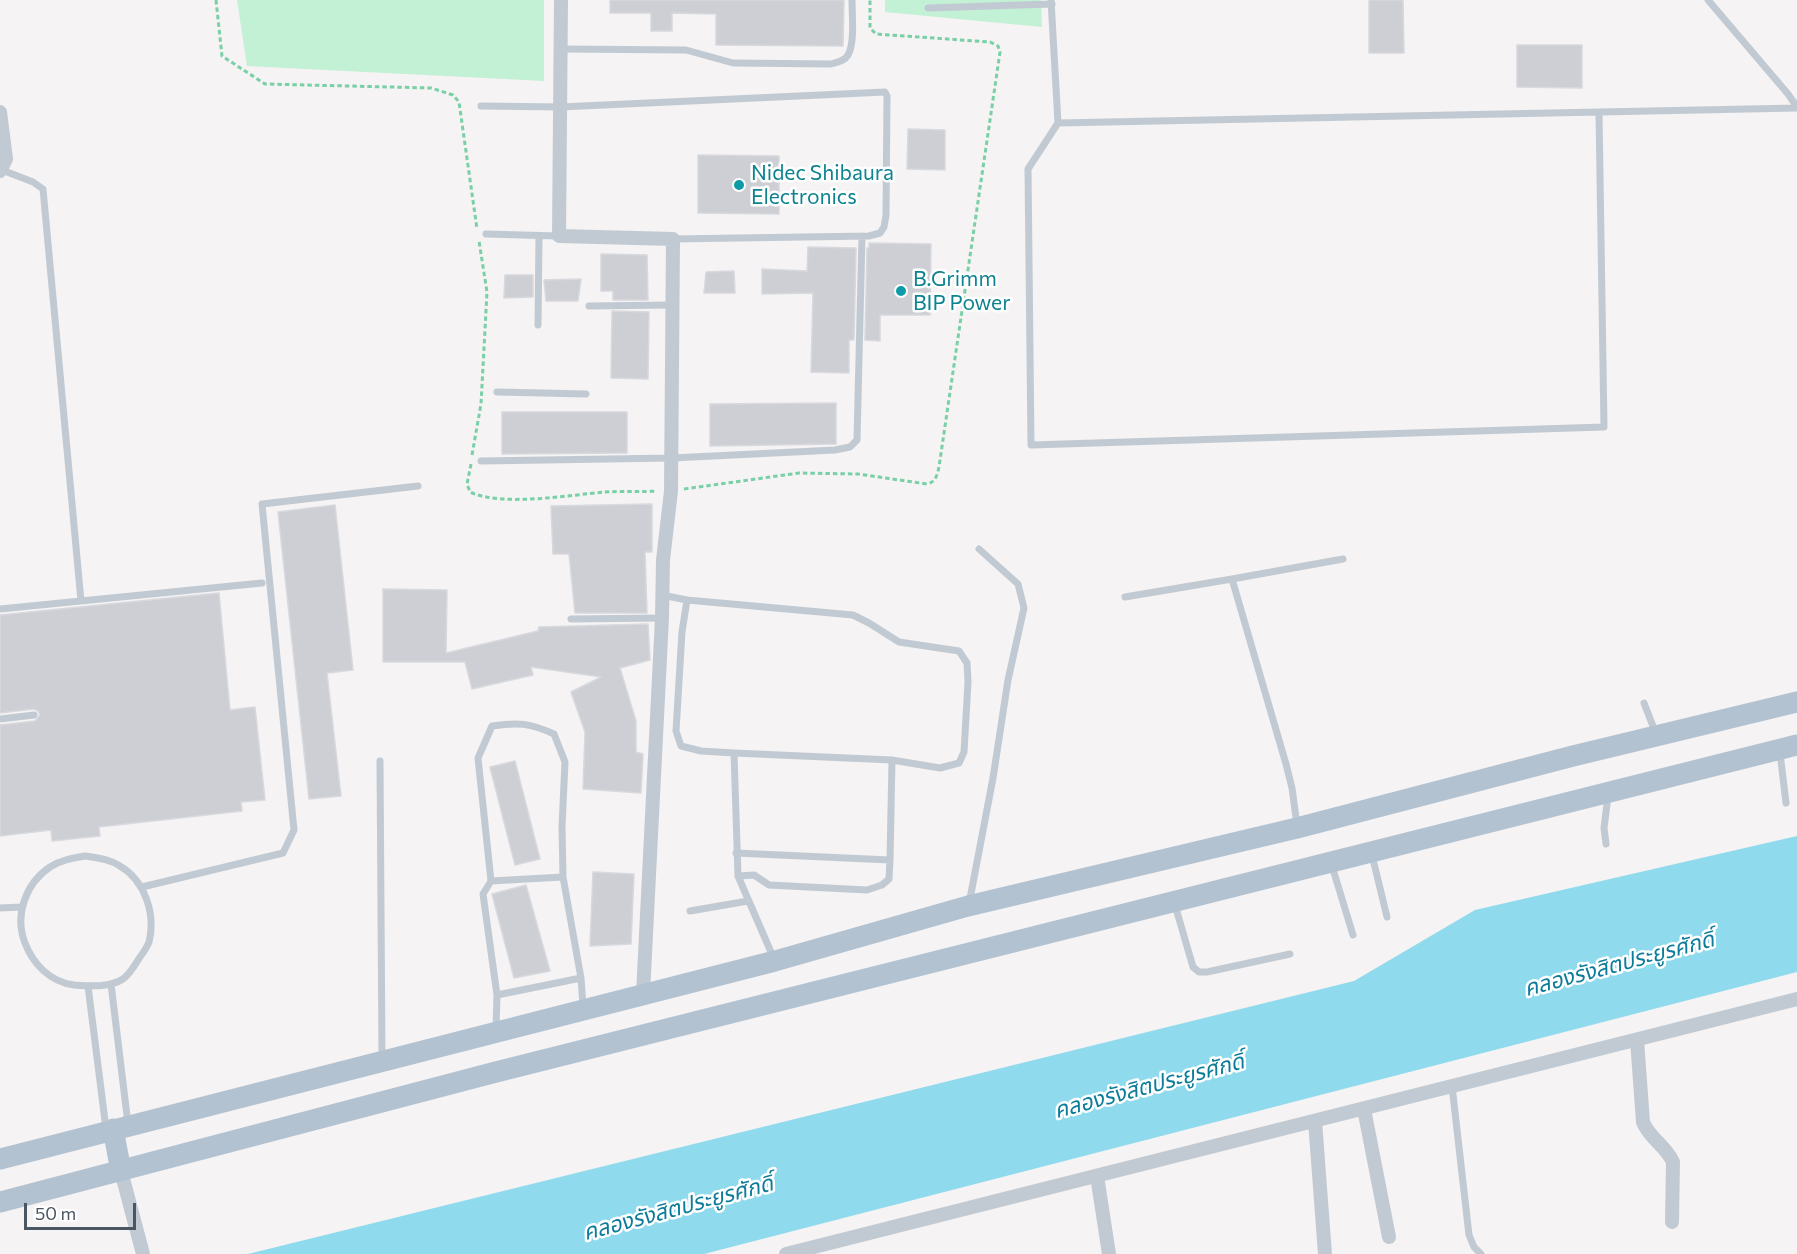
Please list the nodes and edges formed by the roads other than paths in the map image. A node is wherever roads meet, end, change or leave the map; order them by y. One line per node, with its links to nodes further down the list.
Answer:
1 (561, 0): 6 (street)
2 (852, 0): 6 (lane)
3 (1708, 0): 9 (lane)
4 (1051, 2): 5 (lane); 12 (lane)
5 (928, 8)
6 (562, 49): 8 (street)
7 (481, 106): 8 (lane)
8 (561, 107): 16 (street); 17 (lane)
9 (1797, 108): 11 (lane)
10 (0, 112): 13 (street)
11 (1599, 112): 12 (lane); 12 (lane)
12 (1058, 123)
13 (1, 170): 34 (lane)
14 (486, 234): 15 (lane)
15 (539, 236): 16 (lane); 21 (lane)
16 (559, 236): 18 (street)
17 (862, 236): 18 (lane); 24 (lane)
18 (673, 239): 19 (street)
19 (672, 305): 20 (lane); 24 (street)
20 (589, 306)
21 (538, 325)
22 (497, 392): 23 (lane)
23 (586, 394)
24 (672, 458): 25 (lane); 31 (street)
25 (481, 461)
26 (418, 486): 58 (lane)
27 (979, 549): 61 (lane)
28 (1343, 559): 29 (lane)
29 (1232, 579): 32 (lane); 49 (lane)
30 (261, 583): 34 (lane)
31 (662, 595): 33 (lane); 36 (street)
32 (1125, 597)
33 (687, 600): 44 (lane); 45 (lane)
34 (81, 601): 35 (lane)
35 (0, 609)
36 (662, 618): 37 (lane); 72 (street)
37 (572, 619)
38 (1797, 702): 42 (main road)
39 (1644, 703): 42 (lane)
40 (34, 715): 41 (lane)
41 (0, 719)
42 (1657, 736): 49 (main road)
43 (1788, 748): 47 (main road); 48 (lane)
44 (734, 753): 45 (lane); 51 (lane)
45 (892, 760): 53 (lane)
46 (380, 761): 78 (lane)
47 (1608, 794): 50 (lane); 52 (main road)
48 (1786, 803)
49 (1297, 828): 61 (main road)
50 (1606, 844)
51 (736, 853): 53 (lane); 55 (lane)
52 (1372, 853): 54 (main road); 65 (lane)
53 (890, 860): 55 (lane)
54 (1331, 863): 60 (main road); 66 (lane)
55 (738, 876): 59 (lane)
56 (563, 877): 57 (lane); 57 (lane); 69 (lane)
57 (491, 881): 73 (lane)
58 (142, 887): 62 (lane); 70 (lane)
59 (748, 901): 64 (lane); 68 (lane)
60 (1175, 902): 67 (lane); 84 (main road)
61 (968, 906): 68 (main road)
62 (22, 907): 63 (lane); 71 (lane)
63 (0, 908)
64 (690, 911)
65 (1387, 917)
66 (1353, 935)
67 (1290, 954)
68 (775, 961): 72 (main road)
69 (581, 978): 73 (lane); 75 (lane)
70 (111, 984): 71 (lane); 82 (lane)
71 (88, 986): 82 (lane)
72 (643, 994): 75 (main road)
73 (497, 995): 76 (lane)
74 (1797, 999): 77 (street)
75 (584, 1009): 76 (main road)
76 (495, 1032): 78 (main road)
77 (1637, 1040): 79 (street); 87 (street)
78 (382, 1060): 82 (main road)
79 (1452, 1086): 80 (street); 93 (lane)
80 (1364, 1108): 81 (street); 88 (street)
81 (1315, 1121): 85 (street); 92 (street)
82 (116, 1128): 83 (main road); 84 (main road)
83 (0, 1159)
84 (121, 1171): 86 (main road); 89 (street)
85 (1097, 1176): 90 (street); 91 (street)
86 (0, 1202)
87 (1672, 1222)
88 (1389, 1237)
89 (144, 1254)
90 (786, 1254)
91 (1109, 1254)
92 (1325, 1254)
93 (1481, 1254)

